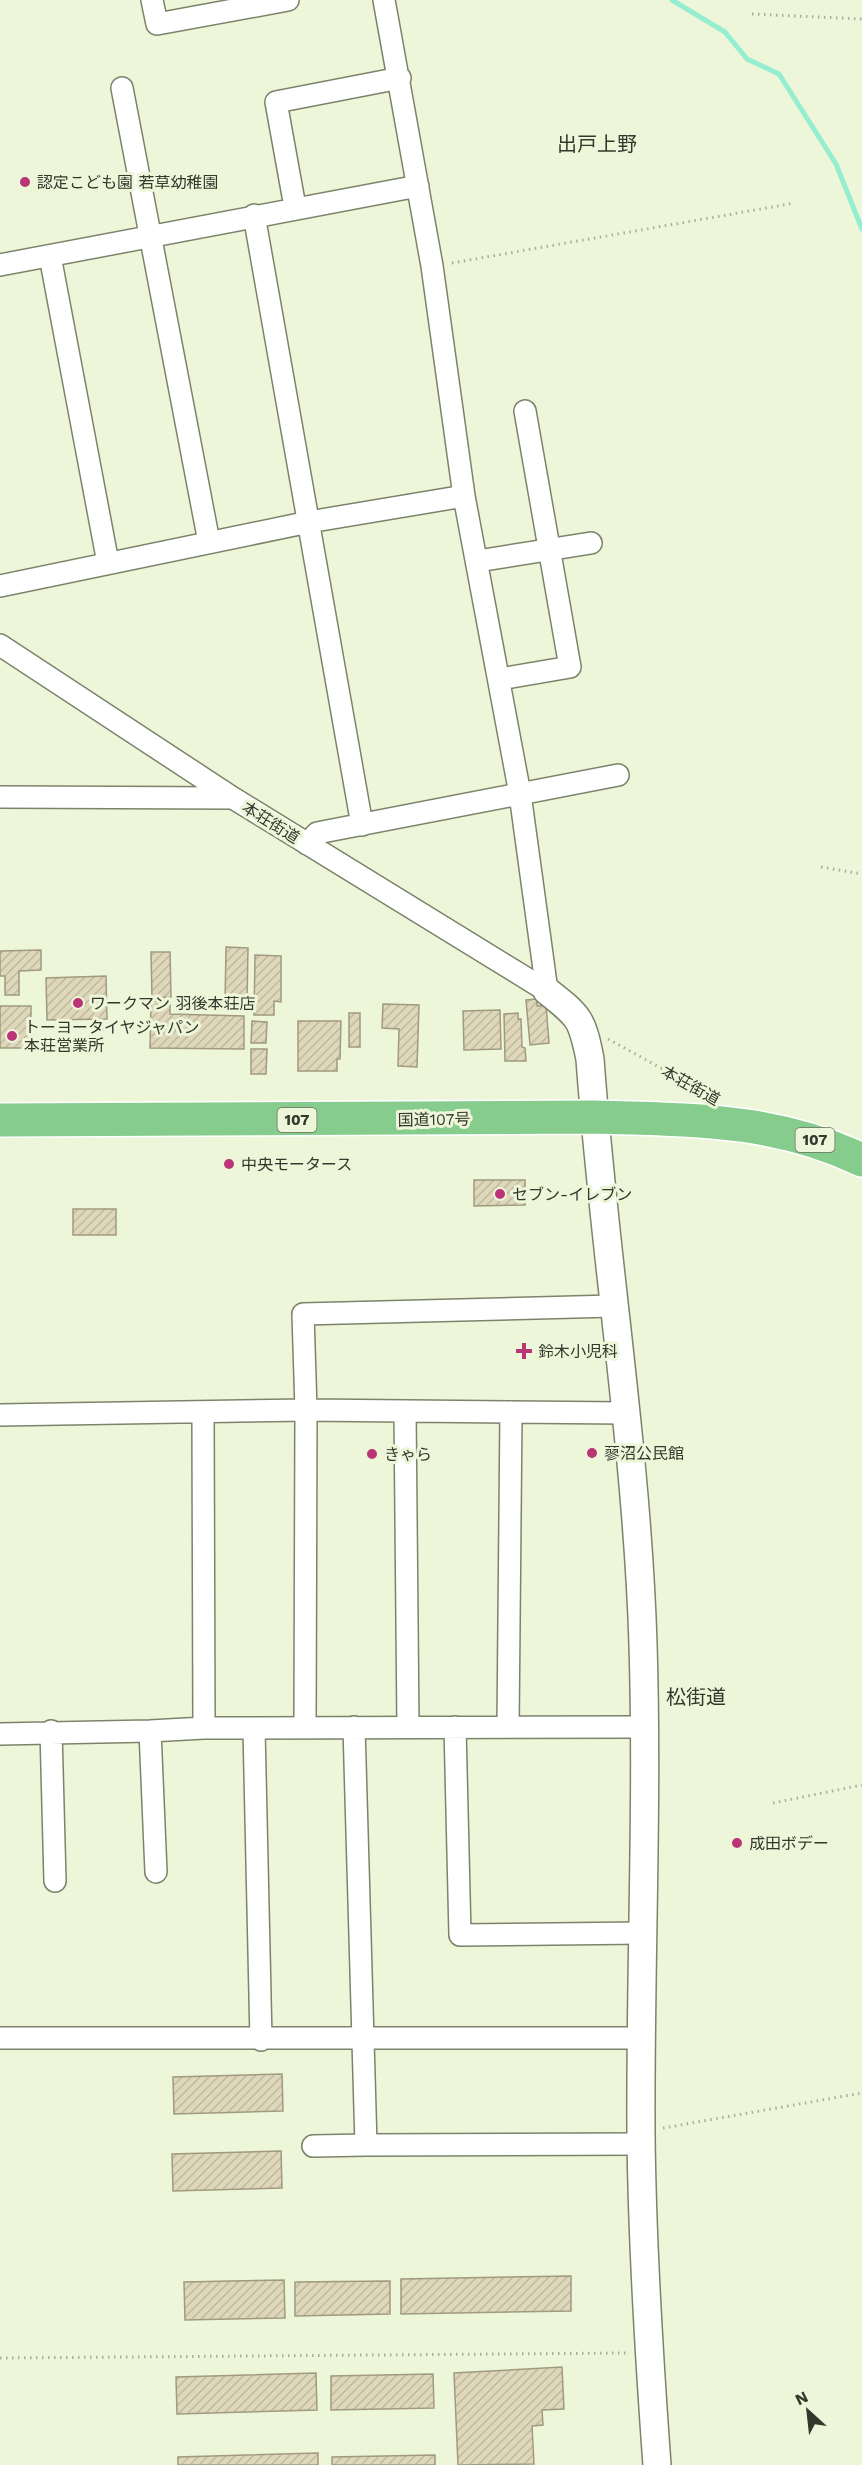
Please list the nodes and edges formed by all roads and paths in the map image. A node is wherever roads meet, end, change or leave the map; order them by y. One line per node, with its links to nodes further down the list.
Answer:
1 (152, 0): 2 (street)
2 (288, 0)
3 (384, 0): 6 (street)
4 (752, 14): 5 (path)
5 (862, 19)
6 (400, 78): 8 (street); 10 (street)
7 (122, 88): 12 (street)
8 (418, 186): 10 (street); 15 (street)
9 (795, 203): 15 (path)
10 (295, 207): 11 (street)
11 (254, 215): 12 (street); 18 (street)
12 (148, 237): 13 (street); 19 (street)
13 (50, 256): 14 (street); 23 (street)
14 (0, 265)
15 (432, 266): 17 (street)
16 (525, 411): 21 (street)
17 (464, 496): 18 (street); 22 (street)
18 (309, 522): 19 (street); 31 (street)
19 (209, 542): 23 (street)
20 (591, 543): 21 (street)
21 (549, 550): 22 (street); 26 (street)
22 (478, 561): 26 (street)
23 (108, 563): 24 (street)
24 (1, 582)
25 (0, 645): 30 (street, 本荘街道)
26 (500, 679): 28 (street)
27 (618, 775): 28 (street)
28 (520, 794): 31 (street); 35 (street)
29 (0, 797): 30 (street)
30 (233, 798): 32 (street, 本荘街道)
31 (362, 825): 32 (street)
32 (307, 844): 35 (street, 本荘街道)
33 (821, 867): 34 (path)
34 (862, 874)
35 (548, 991): 36 (street)
36 (583, 1025): 37 (path, 本荘街道); 38 (street)
37 (718, 1100)
38 (594, 1117): 39 (highway, 国道107号 / 107); 40 (highway, 国道107号 / 107); 41 (street)
39 (0, 1120)
40 (862, 1160)
41 (613, 1306): 42 (street); 46 (street)
42 (306, 1410): 43 (street); 45 (street); 54 (street)
43 (405, 1411): 44 (street); 49 (street)
44 (511, 1412): 46 (street); 51 (street)
45 (203, 1413): 47 (street); 53 (street)
46 (627, 1413): 52 (street)
47 (0, 1415)
48 (354, 1727): 49 (street); 54 (street); 66 (street)
49 (408, 1727): 50 (street)
50 (455, 1727): 51 (street); 63 (street)
51 (508, 1727): 52 (street)
52 (644, 1727): 63 (street)
53 (204, 1728): 55 (street); 57 (street)
54 (305, 1728): 55 (street)
55 (254, 1729): 67 (street)
56 (51, 1731): 57 (street); 58 (street); 62 (street)
57 (150, 1731): 61 (street)
58 (0, 1734)
59 (862, 1785): 60 (path)
60 (773, 1803)
61 (156, 1872)
62 (55, 1881)
63 (644, 1933): 65 (street)
64 (0, 2038): 67 (street)
65 (643, 2038): 66 (street); 69 (street)
66 (362, 2039): 67 (street); 70 (street)
67 (261, 2040)
68 (862, 2093): 69 (path)
69 (641, 2138): 70 (street); 72 (street)
70 (366, 2145): 71 (street)
71 (313, 2146)
72 (649, 2353): 73 (path); 74 (street)
73 (0, 2358)
74 (657, 2465)

